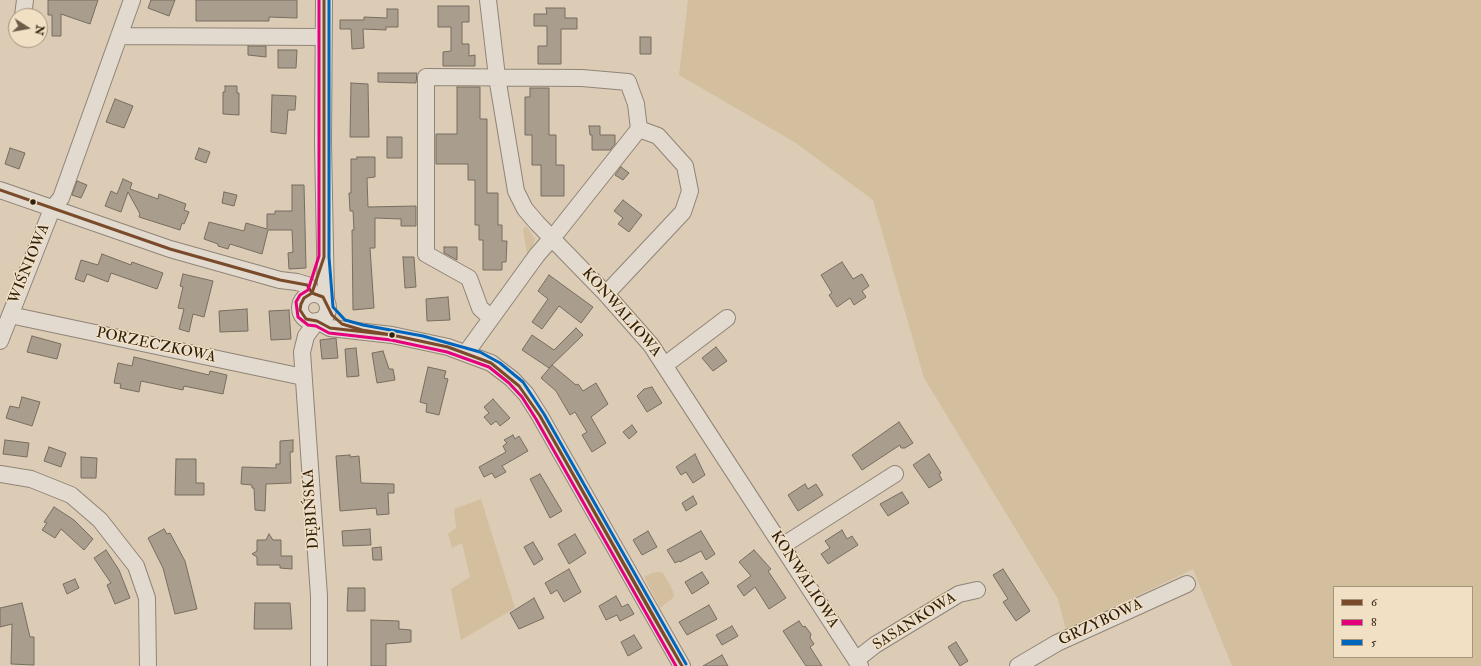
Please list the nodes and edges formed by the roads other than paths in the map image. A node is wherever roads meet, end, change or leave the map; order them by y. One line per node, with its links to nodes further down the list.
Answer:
1 (132, 0): 4 (street, WIŚNIOWA)
2 (324, 0): 5 (street)
3 (488, 0): 6 (street, KONWALIOWA)
4 (119, 36): 5 (street); 9 (street, WIŚNIOWA)
5 (324, 37): 13 (street)
6 (497, 77): 7 (street); 10 (street, KONWALIOWA); 15 (street)
7 (639, 129): 10 (street); 12 (street)
8 (0, 190): 9 (street)
9 (52, 209): 11 (street); 18 (street, WIŚNIOWA)
10 (552, 239): 12 (street, KONWALIOWA); 15 (street)
11 (280, 280): 13 (street); 14 (street)
12 (606, 294): 22 (street, KONWALIOWA)
13 (322, 301): 14 (street); 17 (street); 19 (street)
14 (301, 307): 17 (street); 20 (street, DĘBIŃSKA)
15 (491, 318): 21 (street)
16 (727, 318): 22 (street)
17 (317, 322): 19 (street); 20 (street, DĘBIŃSKA)
18 (3, 328): 23 (street, PORZECZKOWA)
19 (362, 330): 21 (street)
20 (302, 352): 23 (street, DĘBIŃSKA)
21 (466, 353): 32 (street)
22 (665, 365): 26 (street, KONWALIOWA)
23 (303, 377): 31 (street, DĘBIŃSKA)
24 (3, 473): 30 (street)
25 (895, 474): 26 (street)
26 (782, 546): 29 (street, KONWALIOWA)
27 (1187, 584): 33 (street, GRZYBOWA)
28 (976, 590): 29 (street, SASANKOWA)
29 (858, 663)
30 (148, 666)
31 (319, 666)
32 (682, 666)
33 (1018, 666)

